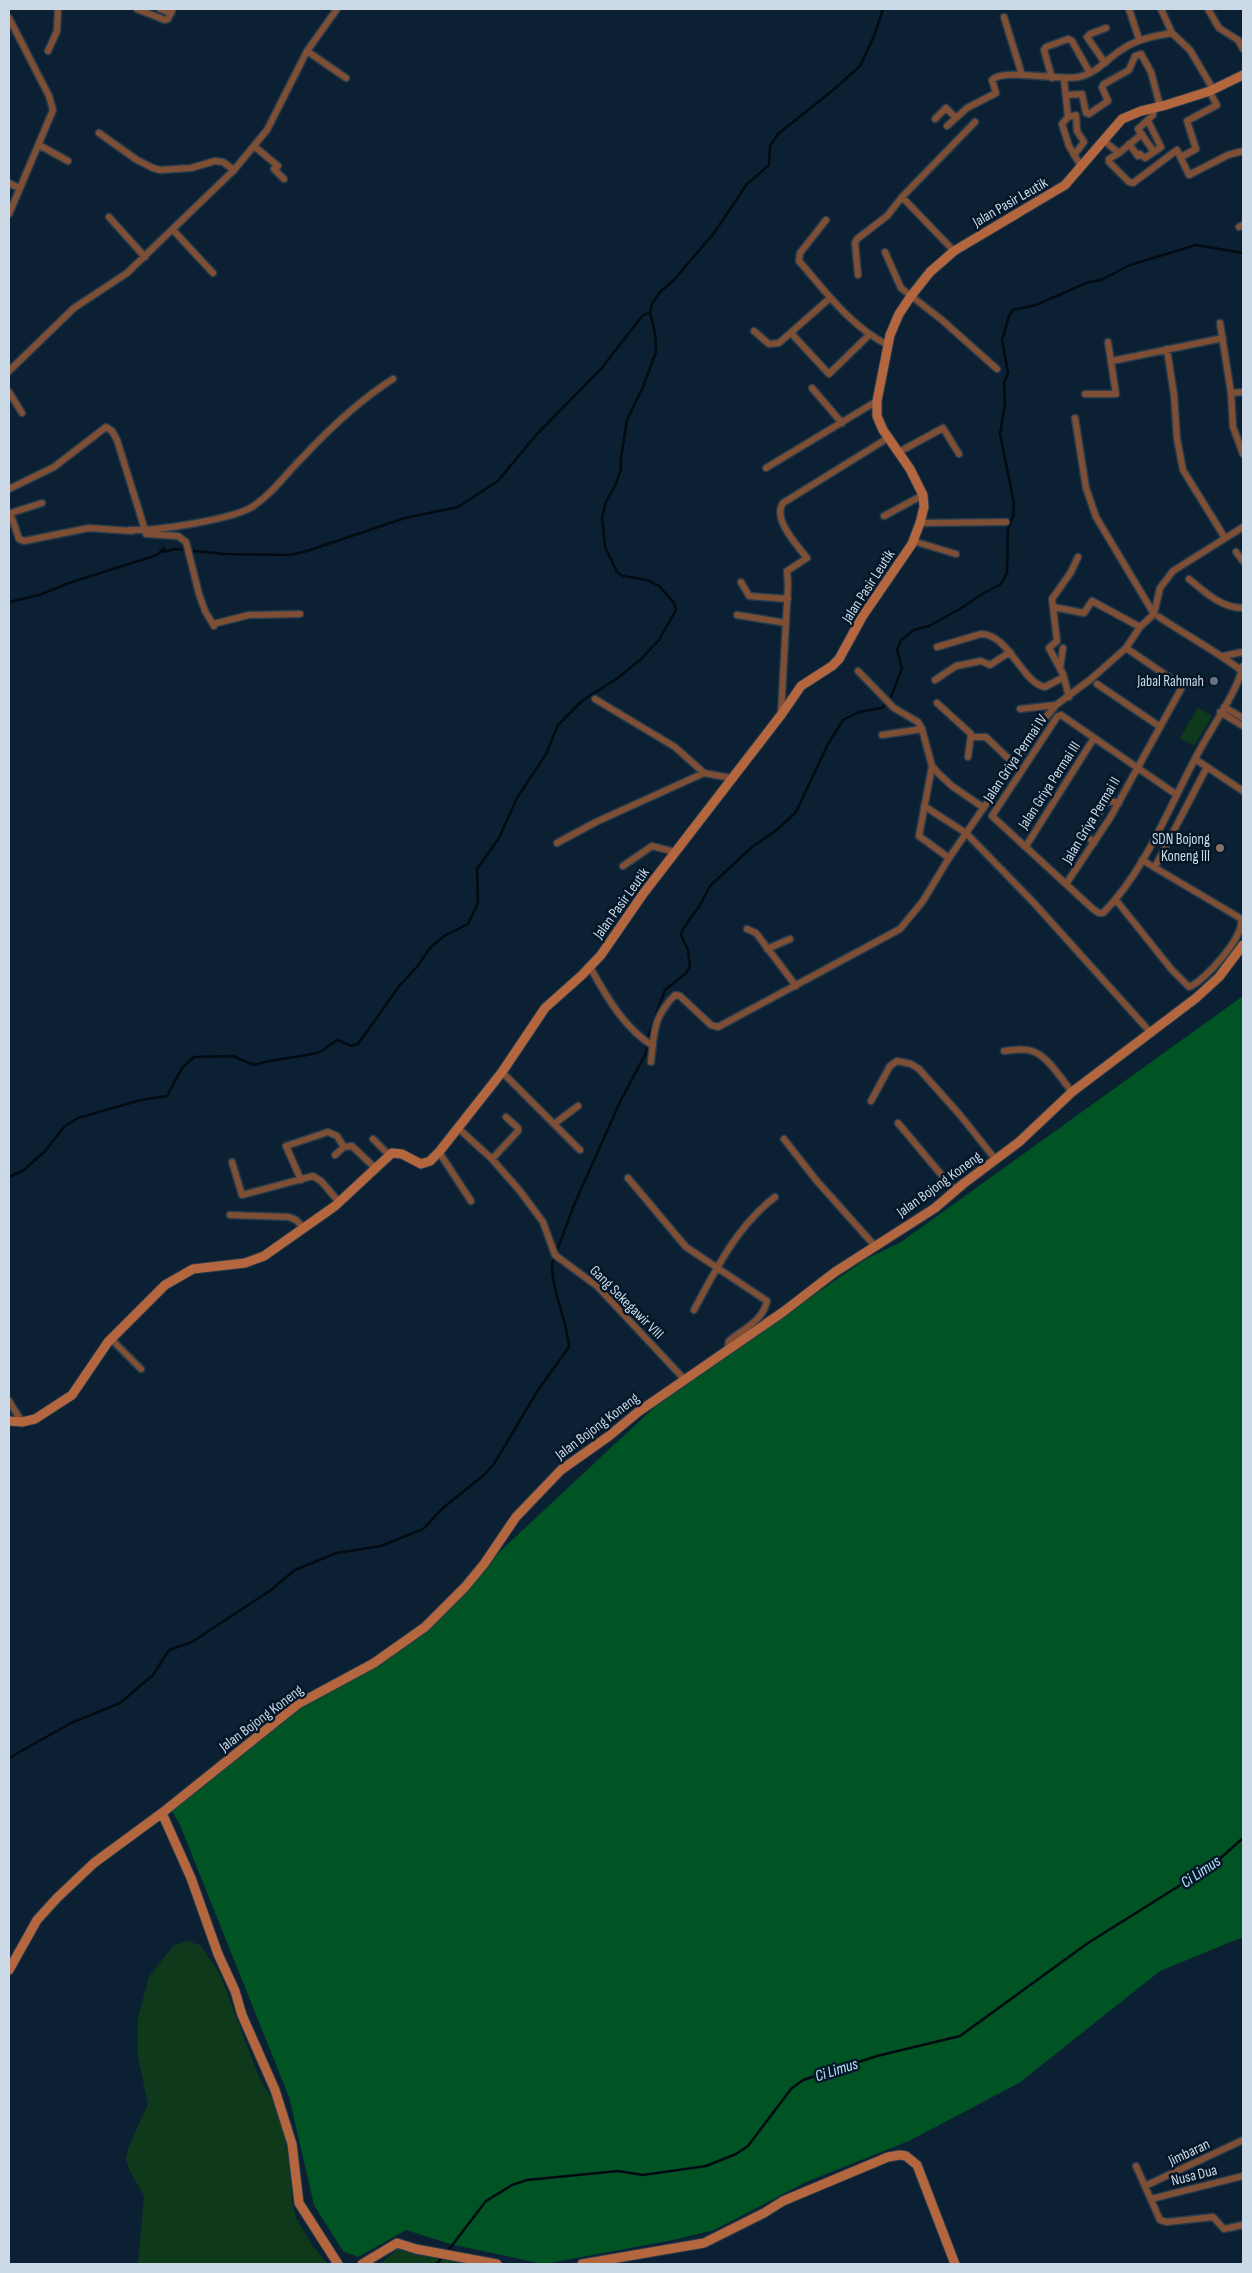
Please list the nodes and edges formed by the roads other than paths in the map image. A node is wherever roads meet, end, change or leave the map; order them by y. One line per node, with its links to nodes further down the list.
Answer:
1 (58, 9): 15 (street)
2 (137, 9): 8 (street)
3 (160, 9): 8 (street)
4 (1129, 9): 13 (street)
5 (1161, 9): 12 (street)
6 (1208, 9): 14 (street)
7 (333, 10): 16 (street)
8 (172, 11)
9 (1004, 17): 19 (street)
10 (9, 18): 37 (street)
11 (1106, 28): 17 (street)
12 (1172, 33): 13 (street); 24 (street)
13 (1139, 39): 17 (street)
14 (1243, 49)
15 (48, 51)
16 (307, 51): 21 (street); 38 (street)
17 (1105, 63): 18 (street)
18 (1090, 73): 22 (street); 23 (street)
19 (1022, 75): 22 (street); 28 (street)
20 (1243, 75): 24 (street, Jalan Pasir Leutik)
21 (346, 78)
22 (1052, 78): 23 (street)
23 (1064, 78): 25 (street)
24 (1211, 90): 26 (street, Jalan Pasir Leutik); 43 (street)
25 (1067, 95): 26 (street); 27 (street)
26 (1157, 107): 30 (street); 35 (street, Jalan Pasir Leutik)
27 (1068, 117): 42 (street); 42 (street)
28 (956, 118): 29 (street); 32 (street)
29 (935, 119)
30 (1148, 121): 34 (street); 39 (street)
31 (975, 122): 50 (street)
32 (947, 126)
33 (99, 133): 46 (street)
34 (1142, 134): 36 (street); 39 (street)
35 (1104, 141): 41 (street); 45 (street, Jalan Pasir Leutik)
36 (1130, 144): 39 (street); 41 (street)
37 (39, 145): 44 (street); 49 (street)
38 (254, 146): 46 (street); 47 (street)
39 (1154, 152)
40 (1243, 152): 43 (street)
41 (1119, 153): 43 (street)
42 (1074, 155): 45 (street)
43 (1180, 157)
44 (68, 161)
45 (1082, 166): 55 (street, Jalan Pasir Leutik)
46 (234, 170): 54 (street)
47 (284, 179)
48 (9, 183): 49 (street)
49 (19, 188): 51 (street)
50 (902, 198): 55 (street); 59 (street)
51 (9, 214)
52 (109, 217): 57 (street)
53 (826, 220): 61 (street)
54 (173, 230): 57 (street); 58 (street)
55 (954, 251): 60 (street, Jalan Pasir Leutik)
56 (885, 252): 60 (street)
57 (144, 257): 72 (street)
58 (213, 273)
59 (858, 275)
60 (911, 296): 68 (street, Jalan Pasir Leutik); 71 (street)
61 (830, 298): 64 (street); 65 (street)
62 (1220, 323): 66 (street)
63 (754, 331): 64 (street)
64 (791, 333): 65 (street)
65 (868, 336): 68 (street)
66 (1223, 338): 69 (street); 77 (street)
67 (1108, 342): 70 (street)
68 (888, 345): 79 (street, Jalan Pasir Leutik)
69 (1167, 349): 70 (street); 98 (street)
70 (1112, 362): 78 (street)
71 (997, 369)
72 (9, 371)
73 (393, 379): 97 (street)
74 (812, 388): 82 (street)
75 (9, 392): 80 (street)
76 (1243, 392): 77 (street)
77 (1231, 393): 86 (street)
78 (1085, 394)
79 (877, 401): 82 (street); 83 (street, Jalan Pasir Leutik)
80 (22, 413)
81 (1075, 418): 111 (street)
82 (842, 424): 87 (street)
83 (888, 438): 84 (street, Jalan Pasir Leutik); 106 (street)
84 (899, 452): 85 (street); 89 (street, Jalan Pasir Leutik)
85 (959, 454)
86 (1243, 454)
87 (766, 468)
88 (9, 489): 97 (street)
89 (923, 495): 92 (street); 94 (street, Jalan Pasir Leutik)
90 (42, 503): 91 (street)
91 (10, 515): 96 (street)
92 (884, 516)
93 (1006, 522): 94 (street)
94 (920, 523): 99 (street, Jalan Pasir Leutik)
95 (1243, 527): 98 (street)
96 (130, 530): 97 (street); 109 (street)
97 (145, 530)
98 (1225, 538): 111 (street)
99 (914, 540): 101 (street); 132 (street, Jalan Pasir Leutik)
100 (1236, 552): 103 (street)
101 (956, 554)
102 (1078, 556): 107 (street)
103 (1243, 561)
104 (1189, 579): 108 (street)
105 (741, 582): 106 (street)
106 (788, 600): 112 (street)
107 (1053, 607): 113 (street); 120 (street)
108 (1243, 608)
109 (300, 614)
110 (737, 615): 112 (street)
111 (1156, 616): 113 (street); 119 (street)
112 (786, 623): 132 (street)
113 (1140, 627): 116 (street)
114 (937, 647): 117 (street)
115 (1064, 648): 120 (street)
116 (1126, 648): 126 (street); 134 (street, Jalan Griya Permai II)
117 (1010, 652): 123 (street); 124 (street)
118 (1243, 652): 119 (street)
119 (1223, 656): 121 (street)
120 (1060, 668): 123 (street)
121 (1243, 668): 131 (street)
122 (858, 671): 136 (street)
123 (1064, 678): 126 (street)
124 (934, 680)
125 (1097, 684): 134 (street)
126 (1069, 696): 129 (street)
127 (595, 699): 146 (street)
128 (937, 703): 138 (street)
129 (1056, 705): 130 (street); 142 (street)
130 (1020, 709)
131 (1222, 709): 133 (street); 135 (street); 141 (street)
132 (780, 715): 147 (street, Jalan Pasir Leutik)
133 (1243, 718)
134 (1159, 726): 145 (street, Jalan Griya Permai II)
135 (1243, 726)
136 (922, 729): 137 (street); 143 (street)
137 (882, 735)
138 (972, 737): 140 (street); 142 (street)
139 (1094, 738): 145 (street); 156 (street, Jalan Griya Permai III); 156 (street, Jalan Griya Permai IV)
140 (968, 757)
141 (1195, 758): 144 (street); 149 (street)
142 (1014, 764): 152 (street)
143 (932, 766): 151 (street); 152 (street)
144 (1207, 767): 148 (street); 160 (street)
145 (1136, 768): 149 (street); 150 (street, Jalan Griya Permai II)
146 (704, 774): 147 (street); 155 (street)
147 (731, 778): 157 (street, Jalan Pasir Leutik)
148 (1243, 791)
149 (1177, 796): 159 (street)
150 (1119, 803): 154 (street, Jalan Griya Permai II); 154 (street)
151 (924, 806): 153 (street); 158 (street)
152 (984, 808): 153 (street)
153 (966, 834): 158 (street); 170 (street)
154 (1094, 843): 162 (street, Jalan Griya Permai II)
155 (557, 844)
156 (1026, 846): 162 (street)
157 (675, 852): 161 (street); 168 (street, Jalan Pasir Leutik)
158 (949, 858): 169 (street)
159 (1142, 860): 163 (street); 163 (street)
160 (1157, 863)
161 (623, 866)
162 (1066, 884): 163 (street)
163 (1116, 900)
164 (747, 929): 167 (street)
165 (790, 939): 167 (street)
166 (1243, 945): 170 (street, Jalan Bojong Koneng)
167 (767, 948): 169 (street)
168 (590, 967): 171 (street); 174 (street, Jalan Pasir Leutik)
169 (796, 986): 171 (street)
170 (1151, 1033): 175 (street, Jalan Bojong Koneng)
171 (652, 1046): 173 (street)
172 (1004, 1051): 175 (street)
173 (651, 1062)
174 (502, 1072): 180 (street); 181 (street, Jalan Pasir Leutik)
175 (1072, 1092): 190 (street, Jalan Bojong Koneng)
176 (871, 1101): 190 (street)
177 (578, 1106): 180 (street)
178 (506, 1117): 189 (street)
179 (898, 1123): 195 (street)
180 (554, 1124): 185 (street)
181 (458, 1128): 186 (street, Jalan Pasir Leutik); 189 (street, Gang Sekegawir VIII)
182 (372, 1139): 188 (street)
183 (784, 1139): 201 (street)
184 (344, 1147): 187 (street); 192 (street); 194 (street)
185 (580, 1150)
186 (439, 1152): 188 (street, Jalan Pasir Leutik); 197 (street)
187 (335, 1155)
188 (389, 1155): 192 (street)
189 (492, 1159): 207 (street, Gang Sekegawir VIII)
190 (996, 1160): 195 (street, Jalan Bojong Koneng)
191 (232, 1162): 194 (street)
192 (375, 1168): 198 (street)
193 (628, 1178): 202 (street)
194 (301, 1180): 198 (street)
195 (955, 1191): 201 (street, Jalan Bojong Koneng)
196 (775, 1197): 202 (street)
197 (472, 1201)
198 (339, 1202): 200 (street)
199 (230, 1215): 200 (street)
200 (303, 1227): 204 (street)
201 (874, 1245): 205 (street, Jalan Bojong Koneng)
202 (717, 1268): 203 (street); 205 (street)
203 (694, 1310)
204 (111, 1339): 206 (street); 210 (street)
205 (727, 1351): 207 (street, Jalan Bojong Koneng)
206 (141, 1369)
207 (686, 1380): 211 (street, Jalan Bojong Koneng)
208 (9, 1401): 210 (street)
209 (9, 1421): 210 (street)
210 (22, 1422)
211 (162, 1813): 212 (street, Jalan Bojong Koneng); 219 (street)
212 (9, 1970)
213 (1243, 2140): 216 (street, Jimbaran)
214 (1136, 2166): 216 (street)
215 (1243, 2176): 217 (street, Nusa Dua)
216 (1145, 2186): 217 (street)
217 (1151, 2199): 218 (street)
218 (1243, 2225)
219 (338, 2264)
220 (362, 2264): 221 (street)
221 (497, 2264)
222 (582, 2264): 223 (street)
223 (955, 2264)

